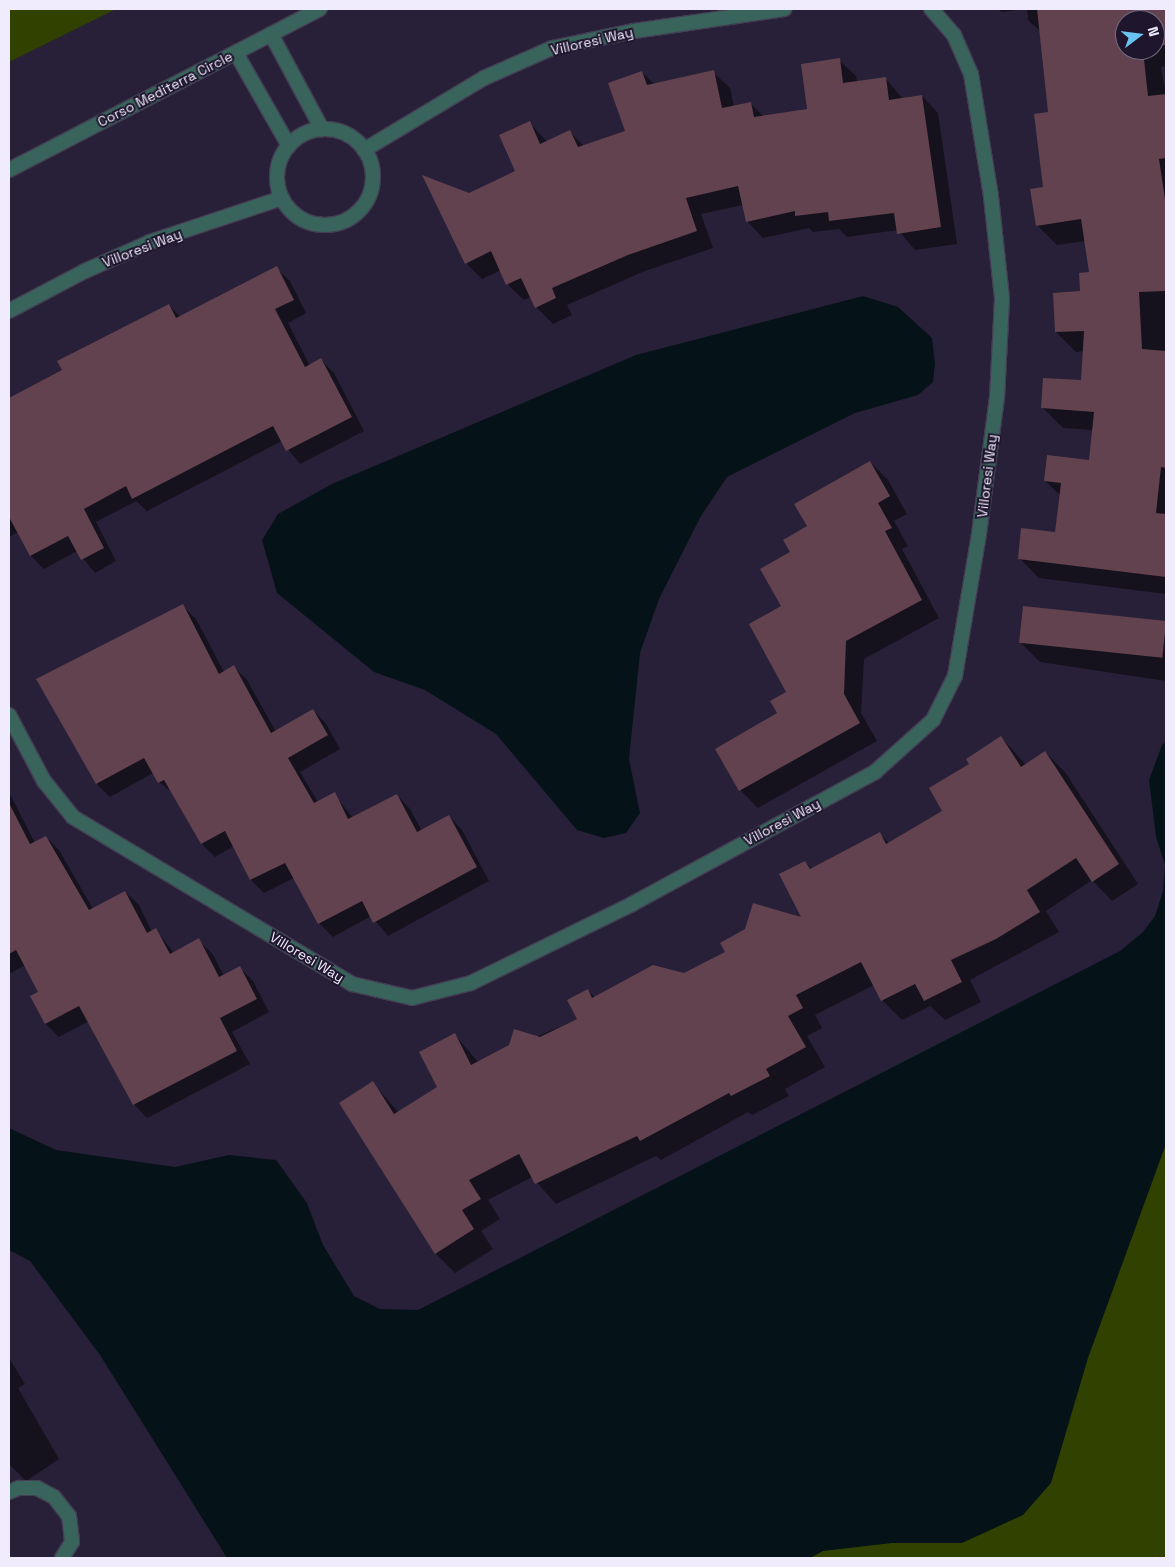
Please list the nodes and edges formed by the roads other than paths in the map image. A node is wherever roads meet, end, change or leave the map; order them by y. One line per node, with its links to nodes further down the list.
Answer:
1 (320, 9): 4 (street, Corso Mediterra Circle)
2 (784, 9): 8 (street, Villoresi Way)
3 (931, 9): 12 (street, Villoresi Way)
4 (271, 34): 5 (street, Corso Mediterra Circle); 6 (street)
5 (236, 53): 7 (street); 9 (street, Corso Mediterra Circle)
6 (322, 129): 7 (street); 8 (street)
7 (288, 146): 10 (street)
8 (364, 150): 10 (street)
9 (9, 170)
10 (282, 198): 11 (street, Villoresi Way)
11 (9, 311)
12 (9, 715)
13 (9, 1492): 14 (street)
14 (62, 1558)

